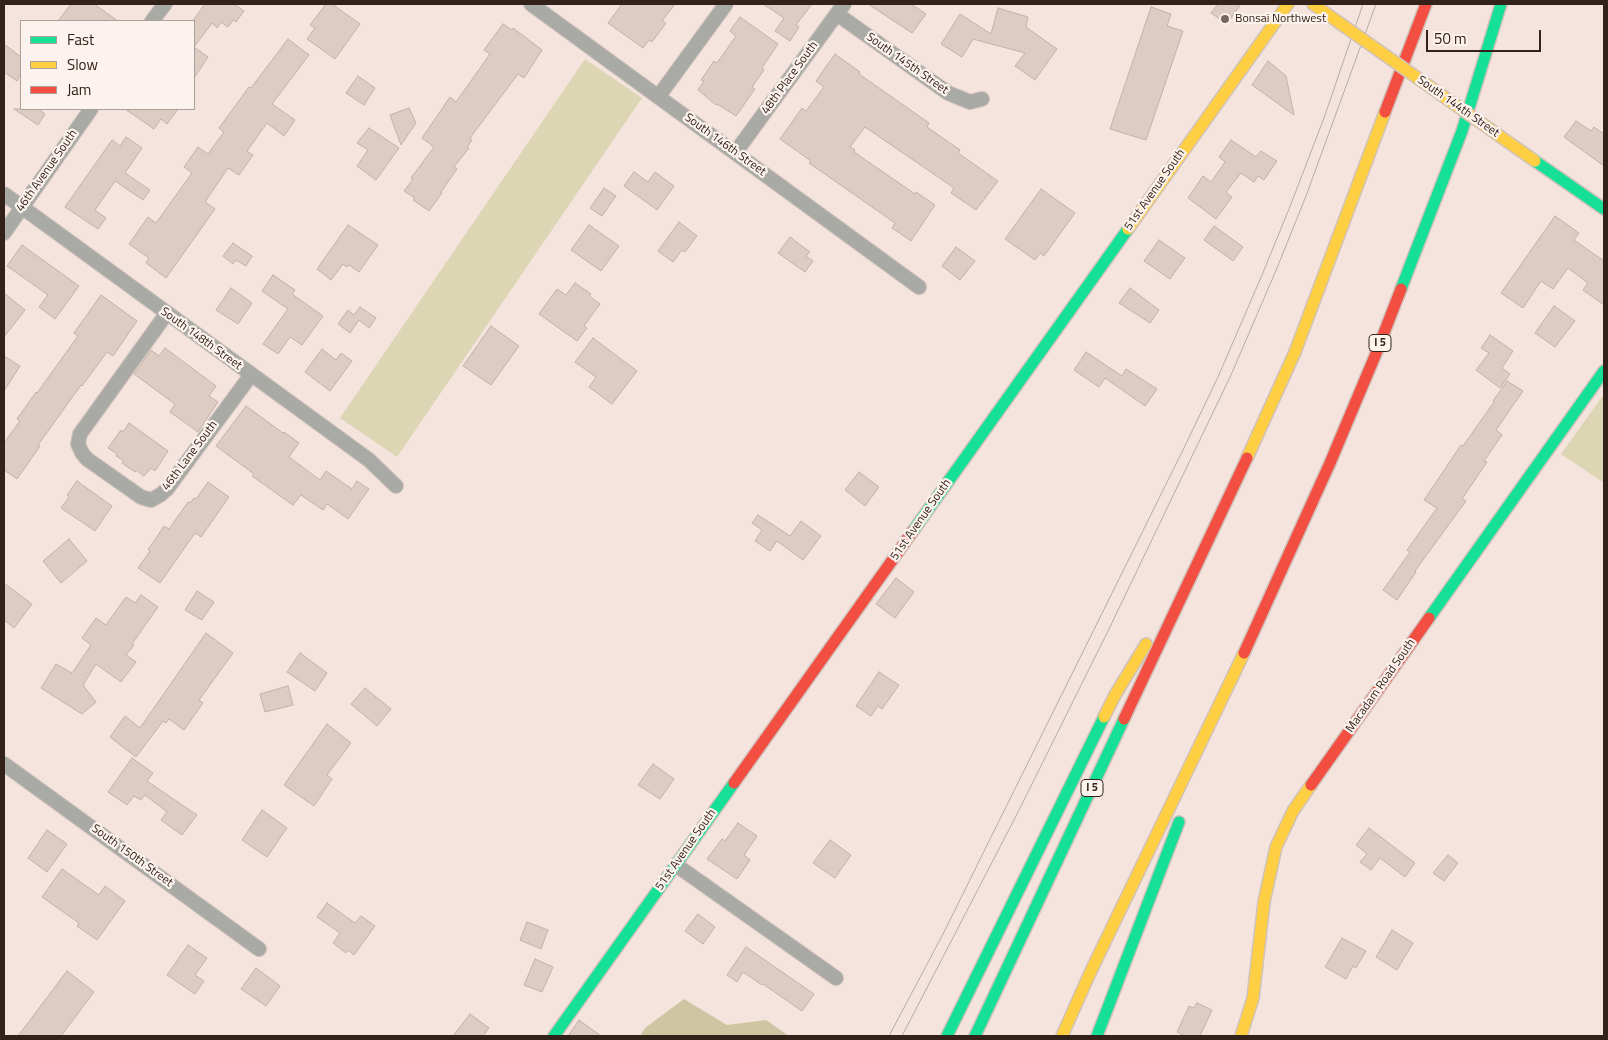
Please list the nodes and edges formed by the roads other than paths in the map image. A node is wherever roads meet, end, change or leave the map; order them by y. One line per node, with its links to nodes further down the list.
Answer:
1 (165, 4): 9 (street)
2 (531, 4): 10 (street, South 146th Street)
3 (726, 4): 10 (street)
4 (1288, 4): 28 (main road, 51st Avenue South)
5 (1314, 4): 16 (main road, South 144th Street, bridge)
6 (1427, 4): 23 (main road, I 5)
7 (1501, 4): 24 (main road, I 5)
8 (840, 9): 11 (street, South 145th Street); 13 (street, 48th Place South)
9 (153, 20)
10 (658, 97): 13 (street, South 146th Street)
11 (982, 99)
12 (90, 110): 15 (street, 46th Avenue South)
13 (735, 153): 18 (street, South 146th Street)
14 (4, 194): 15 (street, South 148th Street)
15 (22, 207): 17 (street, 46th Avenue South); 19 (street, South 148th Street)
16 (1604, 209)
17 (4, 233)
18 (919, 286)
19 (166, 313): 21 (street, South 148th Street); 21 (street, 46th Lane South)
20 (1604, 371): 36 (main road, Macadam Road South)
21 (251, 375): 22 (street, South 148th Street)
22 (396, 486)
23 (1209, 540): 32 (main road); 33 (main road, I 5)
24 (1235, 673): 26 (main road); 34 (main road, I 5)
25 (4, 764): 29 (street, South 150th Street)
26 (1189, 794)
27 (1182, 813): 35 (main road)
28 (676, 864): 30 (street); 31 (main road, 51st Avenue South)
29 (259, 949)
30 (836, 978)
31 (554, 1036)
32 (947, 1036)
33 (975, 1036)
34 (1062, 1036)
35 (1097, 1036)
36 (1242, 1036)

